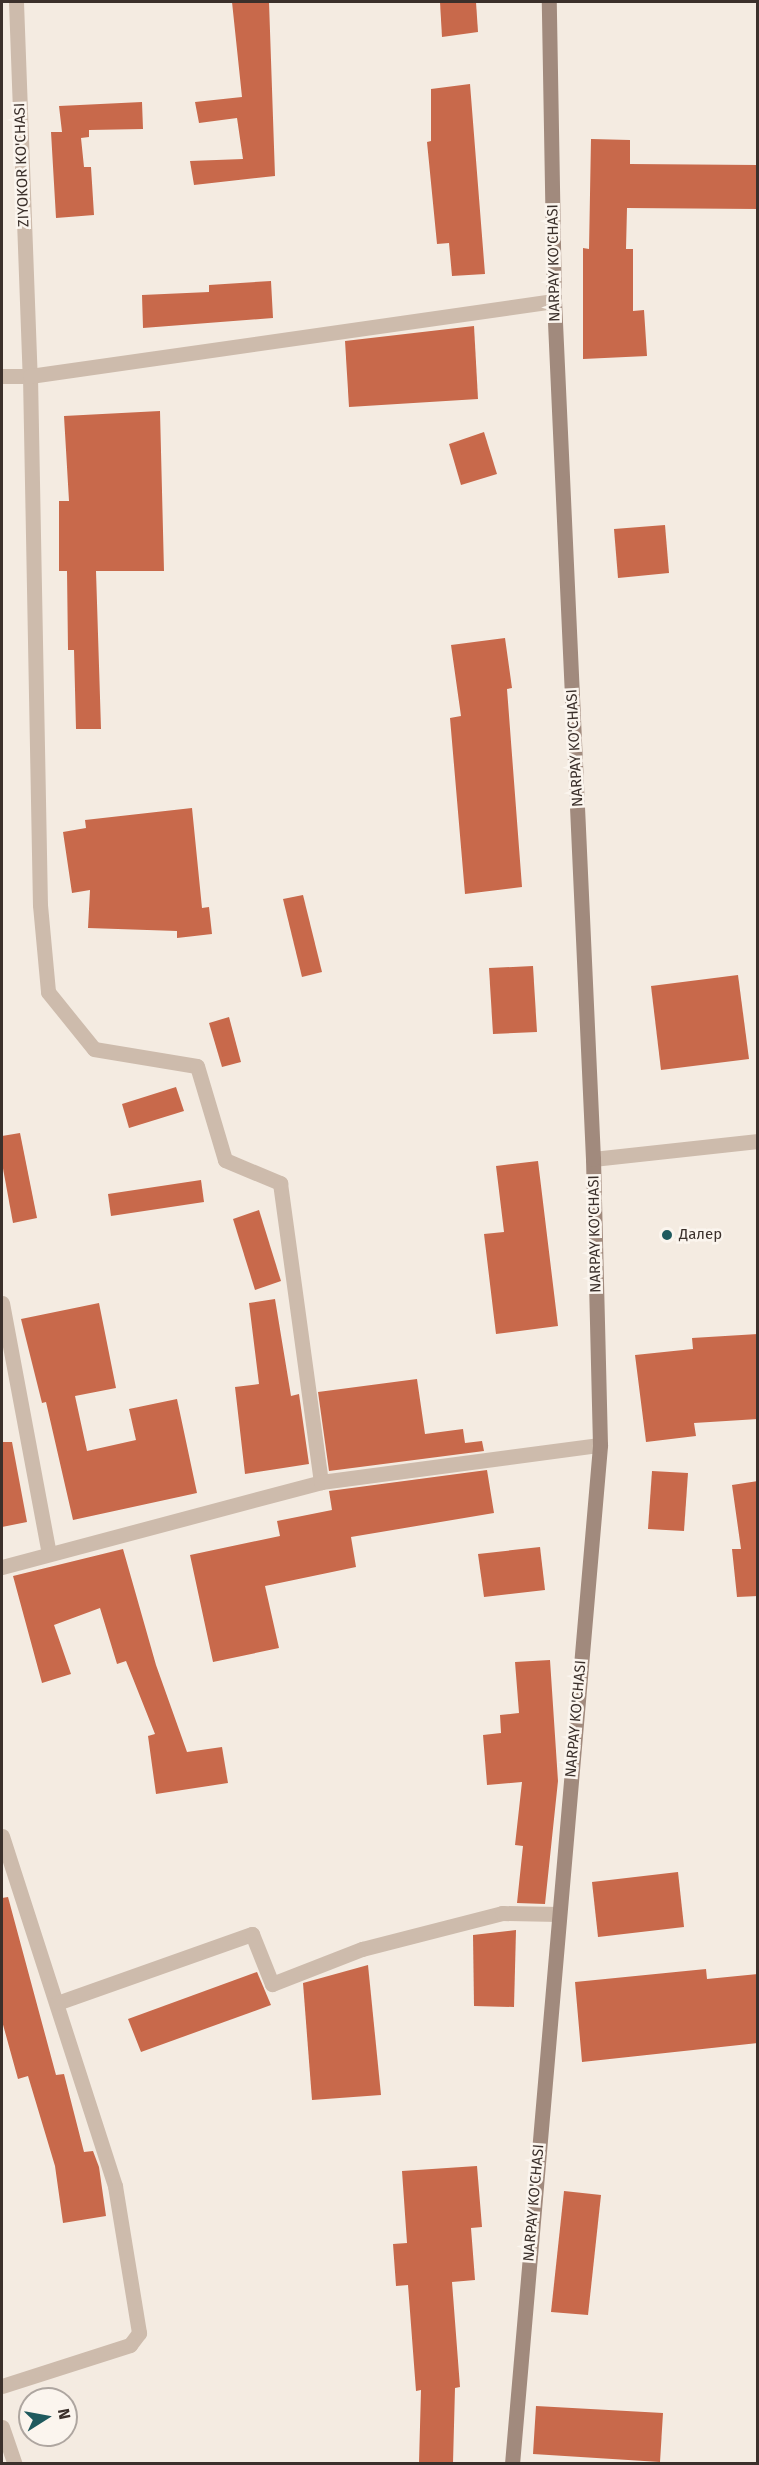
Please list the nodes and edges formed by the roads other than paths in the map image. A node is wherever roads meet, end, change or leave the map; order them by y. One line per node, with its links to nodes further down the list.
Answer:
1 (16, 2): 5 (street, ZIYOKOR KO'CHASI)
2 (549, 2): 3 (main road, NARPAY KO'CHASI)
3 (554, 301): 5 (street); 7 (main road, NARPAY KO'CHASI)
4 (2, 376): 5 (street)
5 (30, 376): 10 (street, ZIYOKOR KO'CHASI)
6 (758, 1141): 7 (street)
7 (593, 1159): 9 (main road, NARPAY KO'CHASI)
8 (2, 1303): 11 (street)
9 (600, 1445): 10 (street); 14 (main road, NARPAY KO'CHASI)
10 (321, 1482): 11 (street)
11 (49, 1554): 12 (street)
12 (2, 1567)
13 (2, 1836): 15 (street)
14 (559, 1914): 15 (street); 19 (main road, NARPAY KO'CHASI)
15 (57, 2004): 16 (street)
16 (2, 2386)
17 (2, 2427): 18 (street)
18 (15, 2463)
19 (512, 2463)

